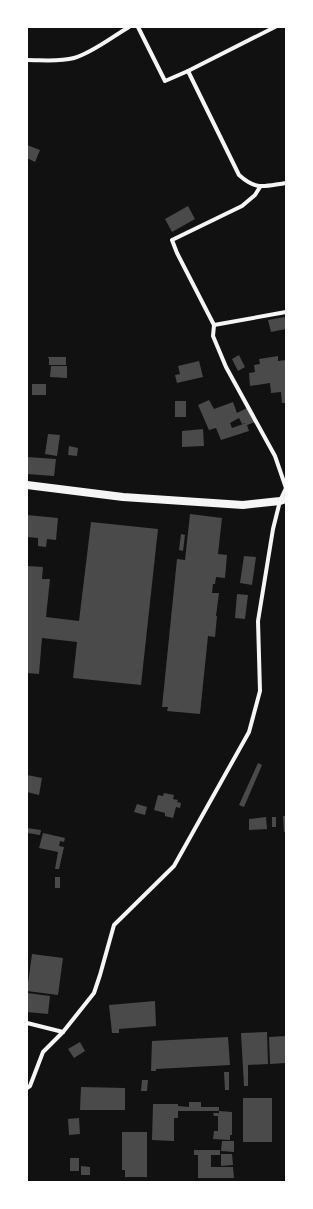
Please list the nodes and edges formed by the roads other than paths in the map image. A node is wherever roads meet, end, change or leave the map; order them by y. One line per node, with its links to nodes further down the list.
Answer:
1 (128, 27): 4 (street)
2 (138, 27): 5 (street)
3 (275, 27): 5 (street)
4 (27, 60)
5 (188, 71): 7 (street)
6 (286, 183): 7 (street)
7 (260, 187): 9 (street)
8 (286, 312): 9 (street)
9 (214, 325): 11 (street)
10 (27, 485): 11 (main road)
11 (283, 500): 13 (street)
12 (27, 1023): 13 (street)
13 (63, 1032): 14 (street)
14 (27, 1088)

